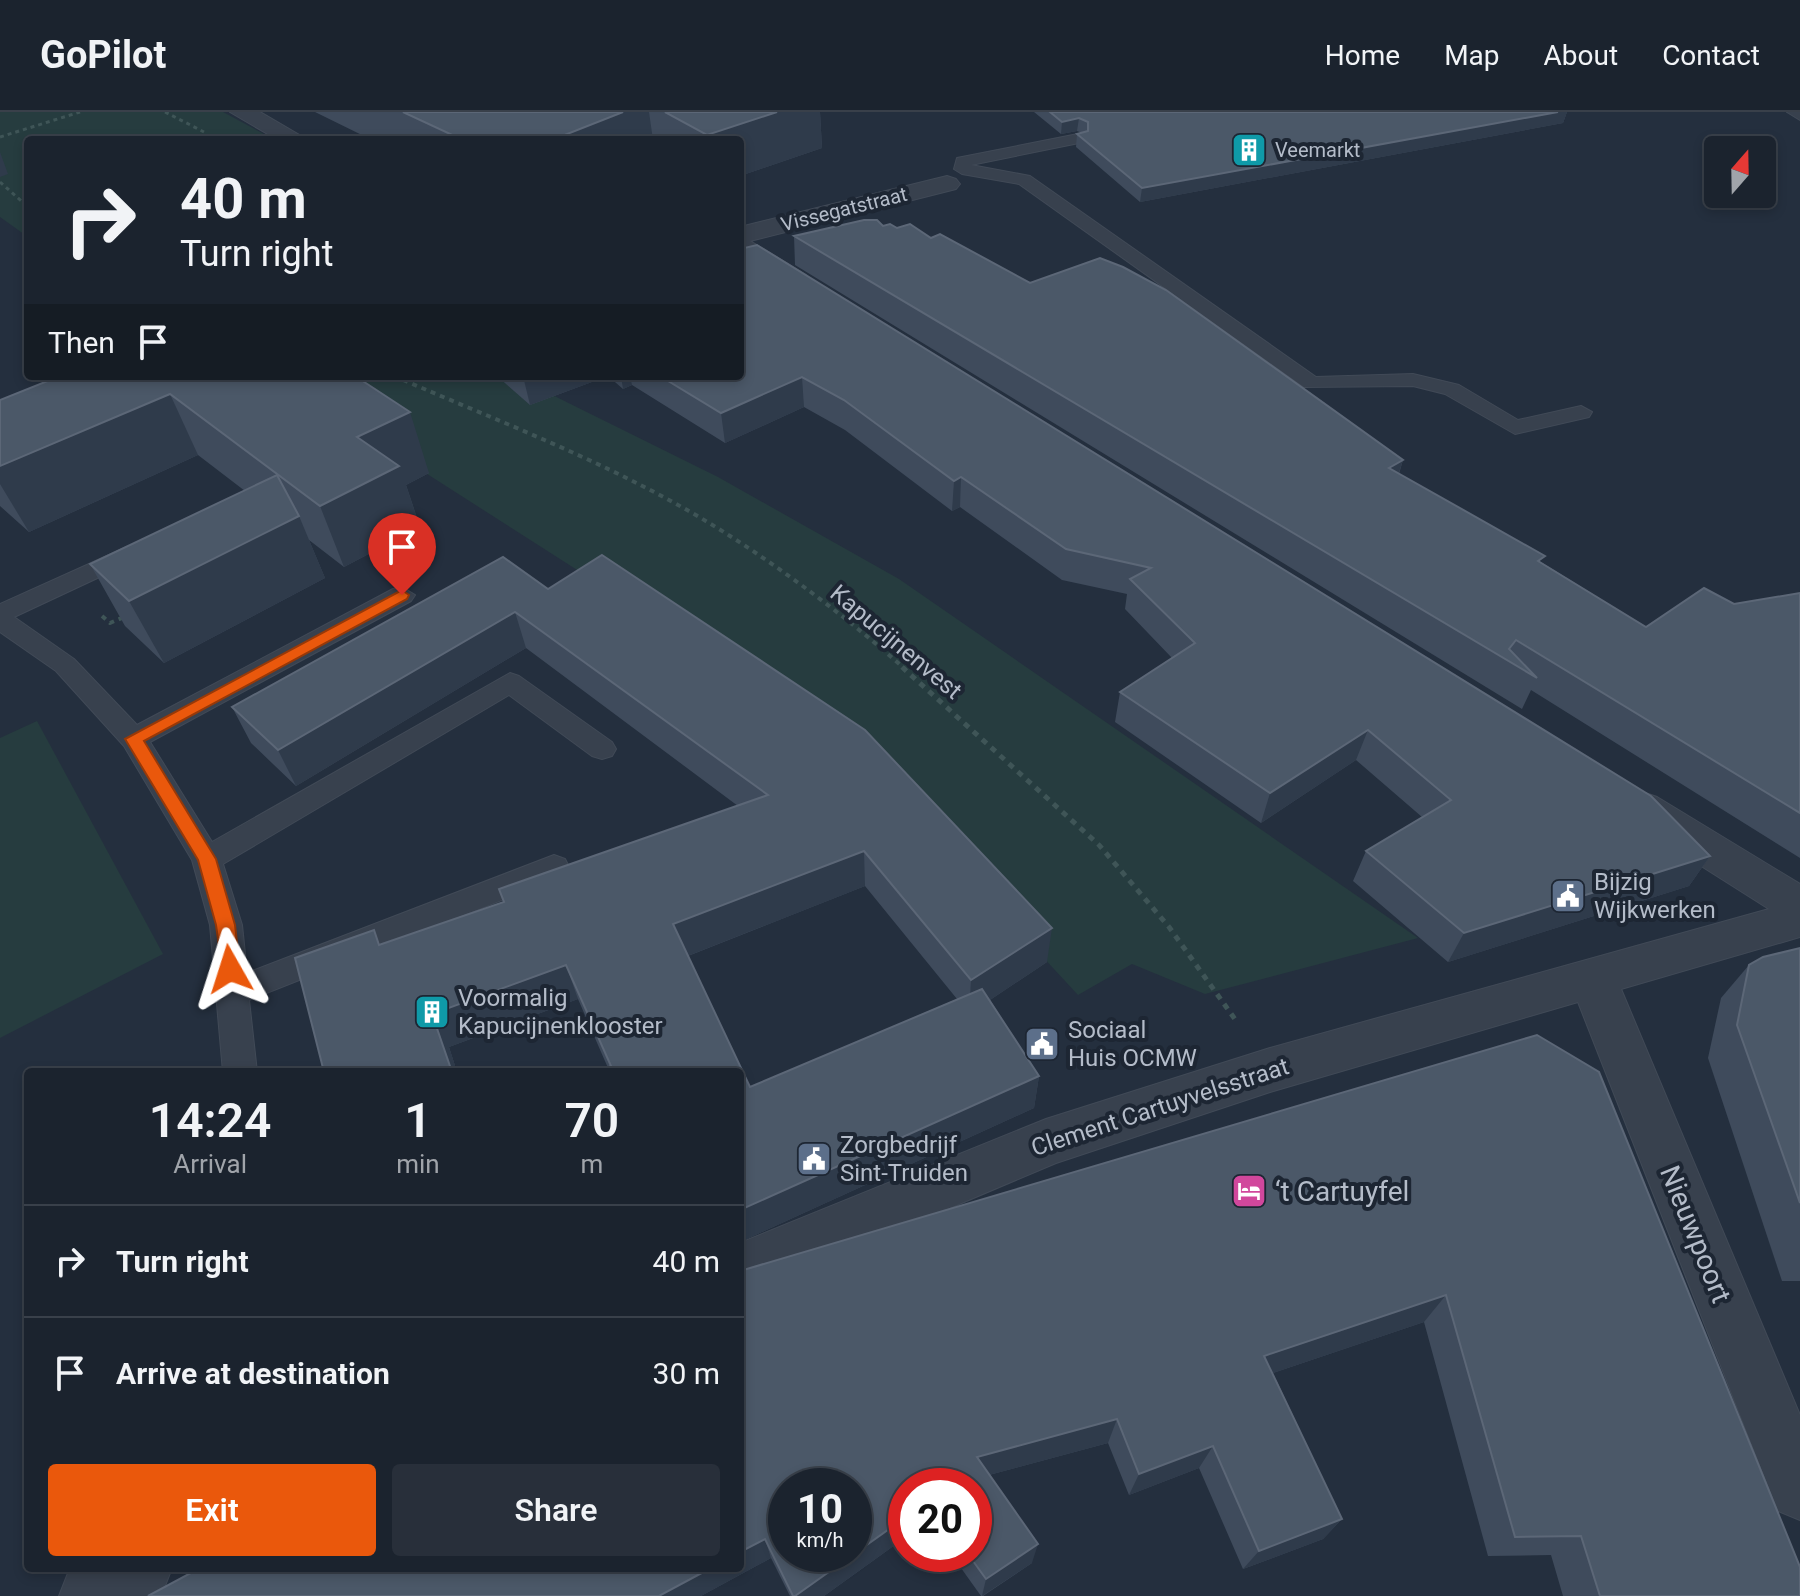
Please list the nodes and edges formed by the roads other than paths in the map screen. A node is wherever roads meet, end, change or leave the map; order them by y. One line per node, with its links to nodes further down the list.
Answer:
1 (242, 112): 2 (street)
2 (288, 136)
3 (1078, 139): 4 (lane)
4 (957, 172): 5 (street, Vissegatstraat); 8 (lane)
5 (744, 234)
6 (744, 248): 7 (street, Vissegatstraat)
7 (821, 296)
8 (1581, 412)
9 (145, 546): 11 (lane)
10 (402, 595): 12 (lane)
11 (0, 617): 12 (lane)
12 (134, 739): 15 (lane)
13 (602, 749): 15 (lane)
14 (1612, 789): 17 (street)
15 (207, 859): 20 (lane)
16 (554, 867): 20 (lane)
17 (1800, 906)
18 (1800, 919): 19 (street, Clement Cartuyvelsstraat)
19 (1593, 979): 22 (street, Clement Cartuyvelsstraat); 23 (street, Nieuwpoort)
20 (233, 992): 21 (lane)
21 (240, 1068)
22 (744, 1268)
23 (1800, 1489)
24 (133, 1572): 25 (street)
25 (91, 1596)

